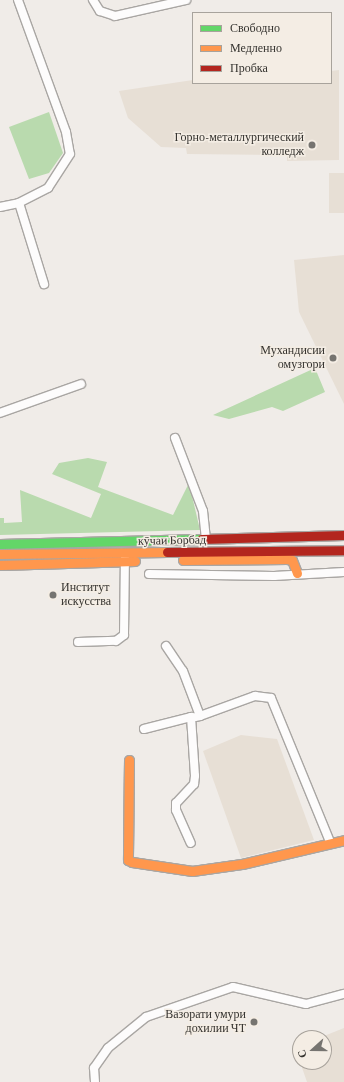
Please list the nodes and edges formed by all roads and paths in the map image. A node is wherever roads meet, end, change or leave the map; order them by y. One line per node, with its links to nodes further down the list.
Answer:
1 (18, 0): 4 (street)
2 (93, 0): 3 (street)
3 (186, 0)
4 (19, 203): 5 (street); 6 (street)
5 (0, 206)
6 (44, 284)
7 (81, 384): 8 (street)
8 (0, 413)
9 (175, 438): 11 (street)
10 (344, 535): 11 (main road, кӯчаи Борбад)
11 (206, 540): 12 (main road, кӯчаи Борбад)
12 (0, 544)
13 (344, 550): 15 (main road, кӯчаи Борбад)
14 (0, 554): 15 (main road, кӯчаи Борбад)
15 (125, 557): 16 (main road); 18 (main road); 20 (street)
16 (0, 566)
17 (344, 572): 18 (street)
18 (297, 573): 19 (street)
19 (149, 574)
20 (78, 642)
21 (166, 646): 22 (street)
22 (200, 716): 23 (street); 27 (street)
23 (191, 717): 24 (street); 28 (street)
24 (144, 729)
25 (129, 760): 27 (main road)
26 (344, 840): 27 (main road)
27 (330, 842)
28 (191, 843)
29 (344, 994): 30 (street)
30 (95, 1082)

